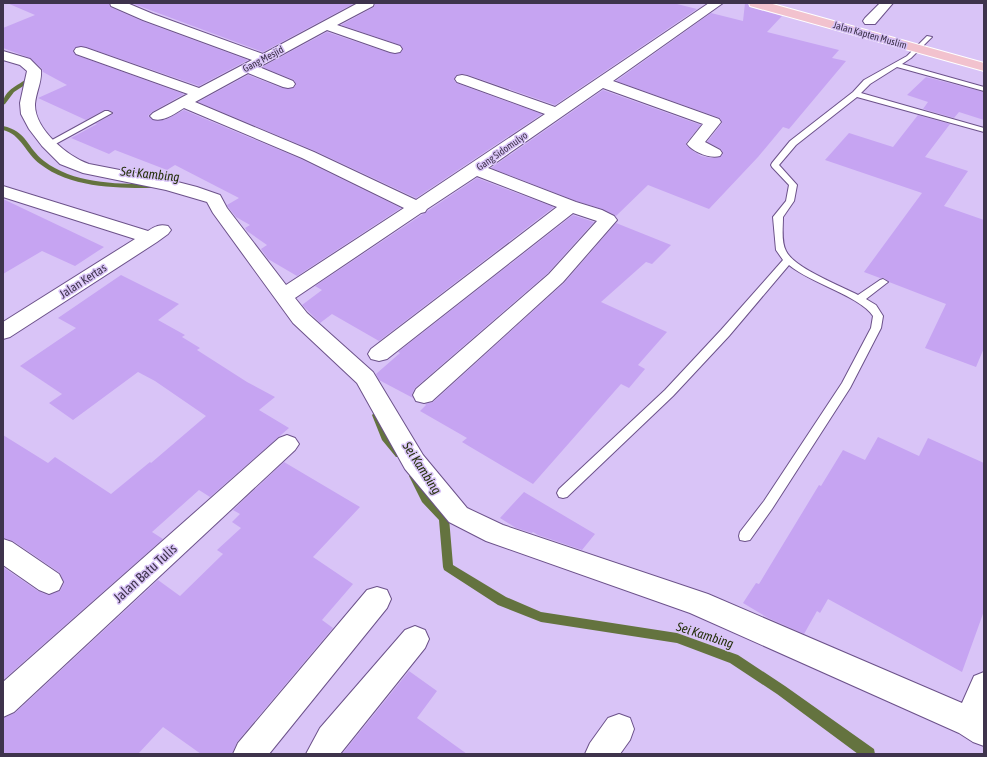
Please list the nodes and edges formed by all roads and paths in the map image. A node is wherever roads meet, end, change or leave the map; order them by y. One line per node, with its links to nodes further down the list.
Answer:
1 (116, 3): 17 (street)
2 (368, 3): 8 (street, Gang Mesjid)
3 (717, 3): 22 (street, Gang Sidomulyo)
4 (755, 3): 13 (main road, Jalan Kapten Muslim)
5 (887, 3): 7 (street)
6 (856, 17): 7 (main road, Jalan Kapten Muslim)
7 (870, 21): 9 (main road, Jalan Kapten Muslim)
8 (325, 25): 14 (street); 17 (street, Gang Mesjid)
9 (885, 25)
10 (915, 33): 11 (main road, Jalan Kapten Muslim)
11 (930, 36): 12 (main road, Jalan Kapten Muslim); 13 (lane)
12 (943, 40)
13 (918, 48): 18 (lane); 19 (main road, Jalan Kapten Muslim)
14 (395, 49)
15 (81, 51): 25 (street)
16 (3, 55): 32 (street)
17 (263, 59): 20 (street, Gang Mesjid)
18 (896, 66): 24 (lane); 26 (lane)
19 (984, 67)
20 (248, 68): 23 (street); 25 (street, Gang Mesjid)
21 (462, 79): 29 (street)
22 (600, 82): 29 (street, Gang Sidomulyo); 33 (street)
23 (288, 84)
24 (984, 89)
25 (198, 93): 27 (street, Gang Mesjid)
26 (856, 94): 31 (lane); 38 (lane)
27 (182, 102): 30 (street, Gang Mesjid); 37 (street)
28 (108, 113): 32 (lane)
29 (556, 113): 34 (street, Gang Sidomulyo)
30 (158, 116)
31 (984, 130)
32 (47, 145): 40 (street)
33 (714, 152)
34 (475, 169): 36 (street); 37 (street, Gang Sidomulyo)
35 (3, 191): 42 (street, Jalan Kertas)
36 (570, 206): 43 (street); 44 (street)
37 (419, 208): 40 (street, Gang Sidomulyo)
38 (788, 260): 41 (lane); 46 (lane)
39 (883, 282): 41 (lane)
40 (284, 296): 54 (street)
41 (859, 298): 47 (lane)
42 (3, 332)
43 (379, 354)
44 (424, 395)
45 (287, 444): 53 (street, Jalan Batu Tulis)
46 (563, 493)
47 (745, 536)
48 (3, 550): 49 (street)
49 (49, 582)
50 (377, 600): 56 (street)
51 (415, 639): 57 (street)
52 (984, 686): 54 (street)
53 (3, 702)
54 (977, 727)
55 (619, 729): 58 (street)
56 (250, 754)
57 (322, 754)
58 (601, 754)

